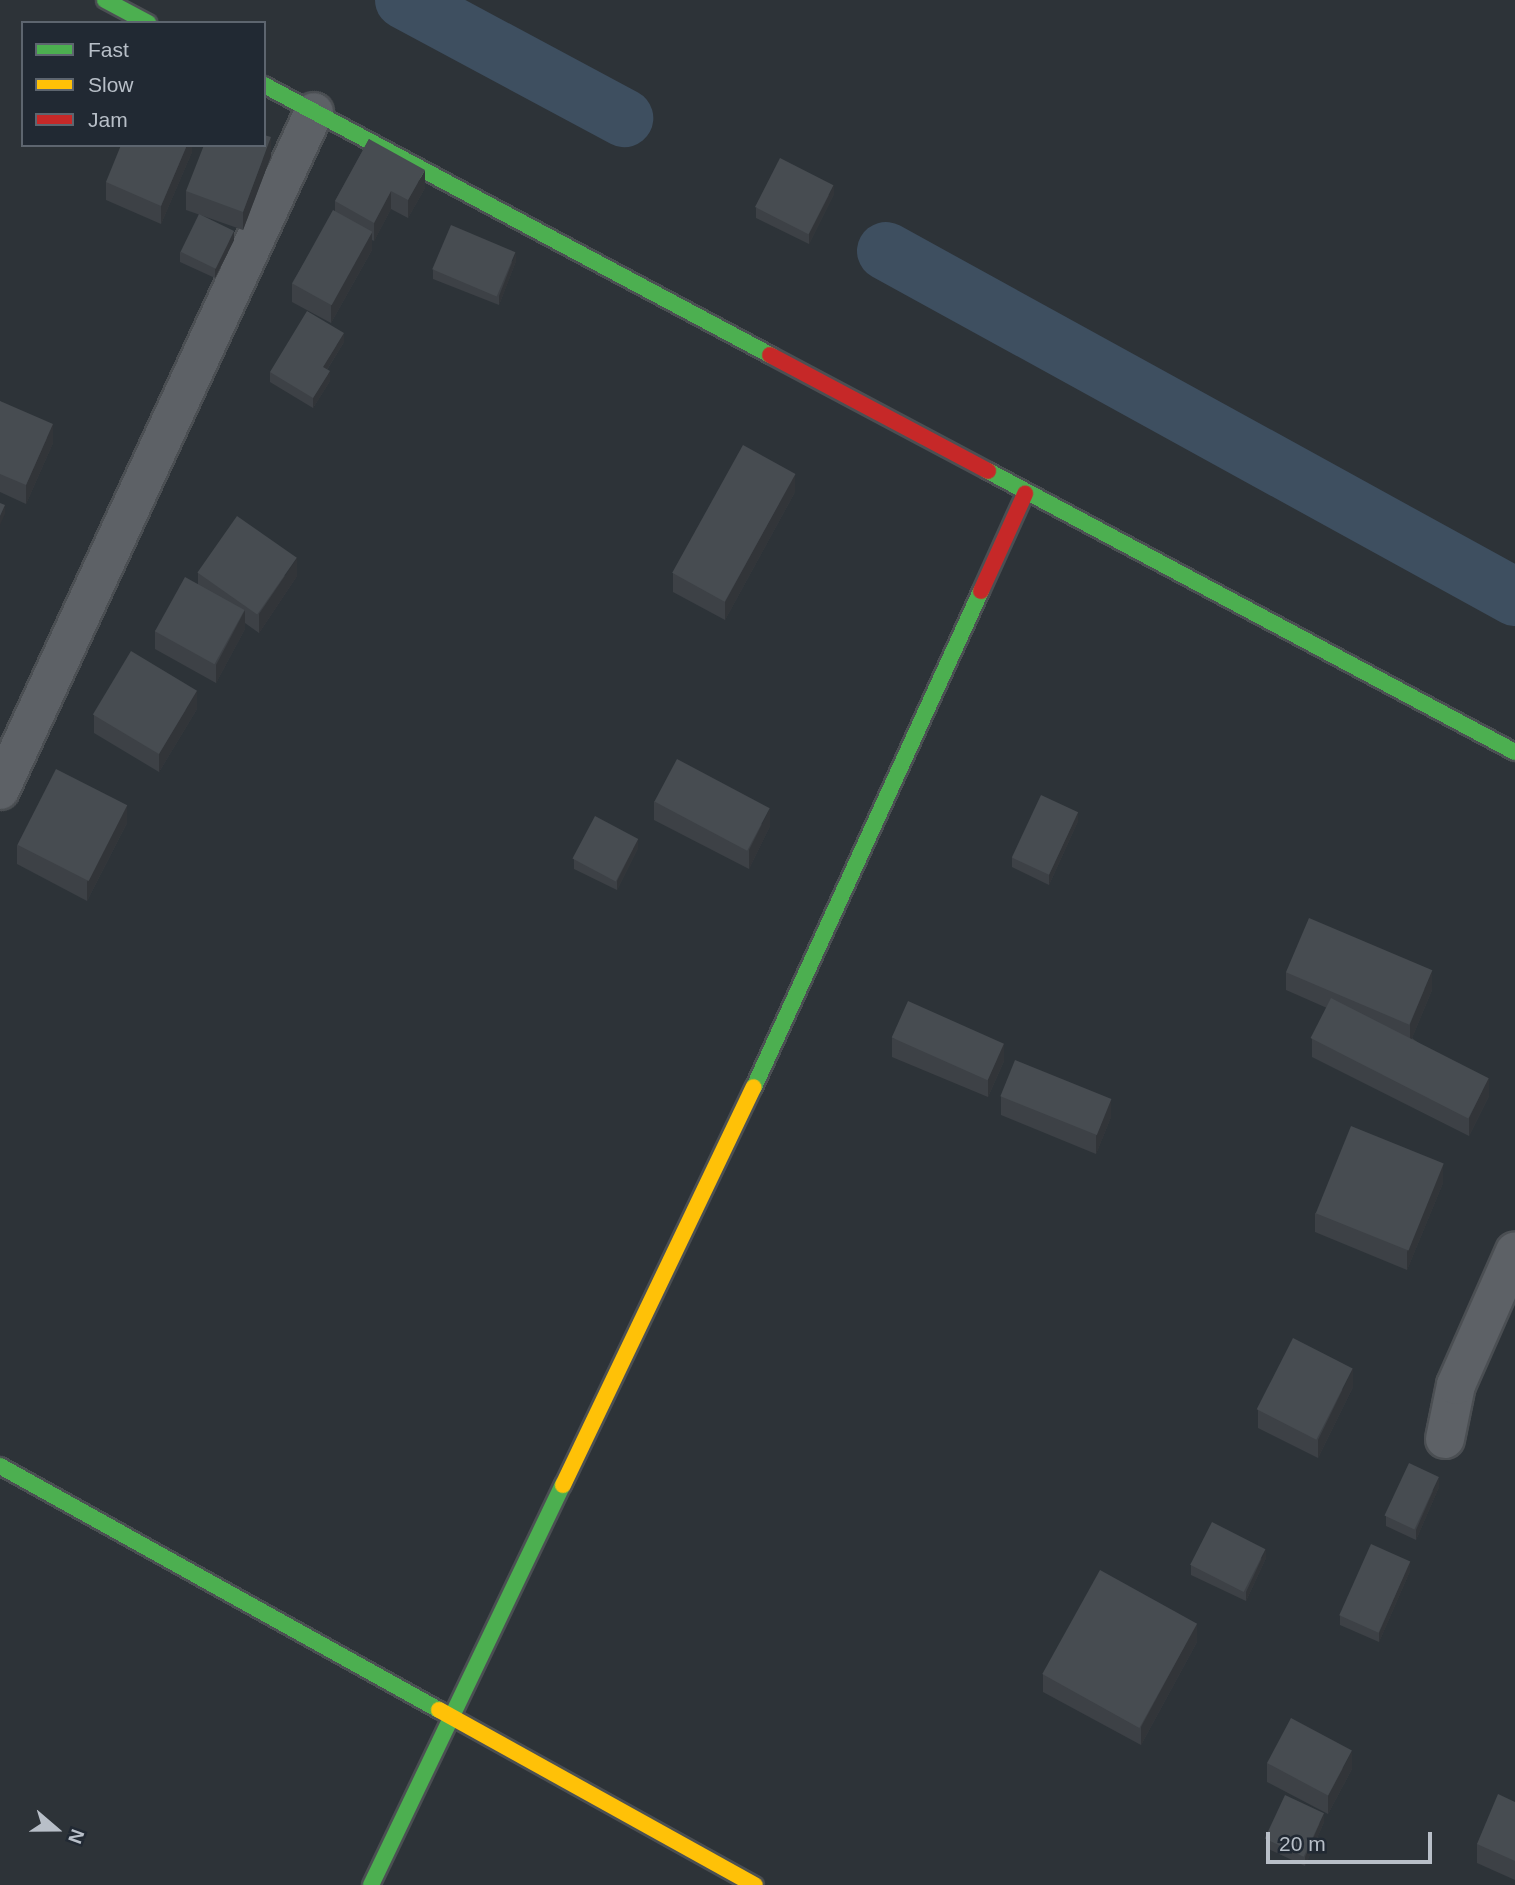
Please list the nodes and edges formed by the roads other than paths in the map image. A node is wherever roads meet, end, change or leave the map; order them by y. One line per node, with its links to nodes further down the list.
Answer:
1 (105, 0): 2 (street)
2 (144, 21)
3 (266, 87): 4 (street)
4 (314, 112): 5 (street); 7 (street)
5 (1026, 494): 6 (street); 11 (street)
6 (1515, 752)
7 (0, 790)
8 (1515, 1251): 9 (street)
9 (1445, 1439)
10 (0, 1466): 11 (street)
11 (453, 1719): 12 (street); 13 (street)
12 (371, 1885)
13 (755, 1885)

